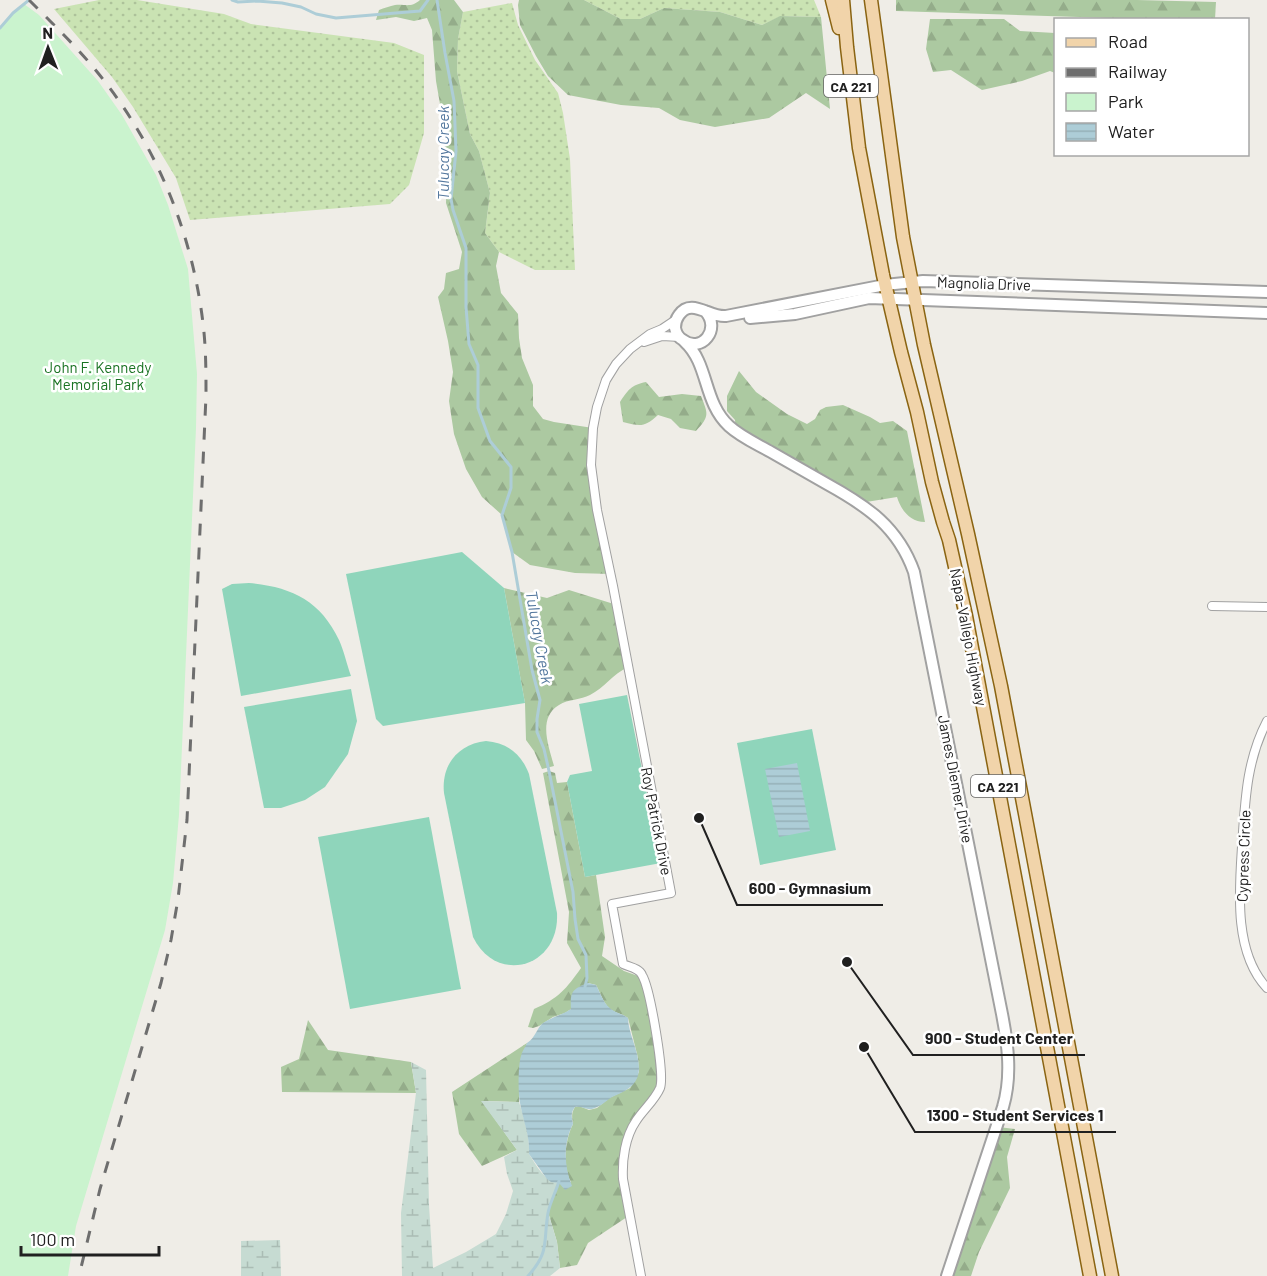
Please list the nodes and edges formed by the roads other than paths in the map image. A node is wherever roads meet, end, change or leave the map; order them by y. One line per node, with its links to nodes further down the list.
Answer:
1 (831, 0): 6 (main road)
2 (843, 0): 6 (main road, Napa-Vallejo Highway / CA 221)
3 (871, 0): 5 (main road, Napa-Vallejo Highway / CA 221)
4 (876, 0): 5 (street)
5 (876, 36): 7 (main road, Napa-Vallejo Highway / CA 221)
6 (849, 67): 9 (main road, Napa-Vallejo Highway / CA 221)
7 (912, 282): 8 (street, Magnolia Drive); 9 (street, Magnolia Drive); 14 (main road, Napa-Vallejo Highway / CA 221)
8 (969, 282): 10 (street, Magnolia Drive); 15 (street)
9 (885, 285): 13 (main road, Napa-Vallejo Highway / CA 221); 17 (street, Magnolia Drive)
10 (1180, 289): 11 (street, Magnolia Drive); 16 (street)
11 (1204, 290): 12 (street, Magnolia Drive); 18 (street)
12 (1267, 292)
13 (888, 300): 14 (street, Magnolia Drive); 21 (street, Magnolia Drive); 31 (main road, Napa-Vallejo Highway / CA 221)
14 (915, 300): 15 (street, Magnolia Drive); 32 (main road, Napa-Vallejo Highway / CA 221)
15 (968, 302): 16 (street, Magnolia Drive)
16 (1180, 310): 18 (street, Magnolia Drive)
17 (705, 311): 20 (street, Magnolia Drive); 21 (street)
18 (1204, 311): 19 (street, Magnolia Drive)
19 (1267, 313)
20 (676, 319): 22 (street); 23 (street, Roy Patrick Drive)
21 (709, 334): 22 (street, Magnolia Drive); 24 (street, James Diemer Drive)
22 (682, 340): 23 (street, Roy Patrick Drive); 24 (street, James Diemer Drive)
23 (636, 345): 29 (street, Roy Patrick Drive)
24 (703, 373): 30 (street, James Diemer Drive)
25 (1212, 606): 26 (street)
26 (1267, 607)
27 (1267, 721): 28 (street, Cypress Circle)
28 (1267, 988)
29 (641, 1276)
30 (947, 1276)
31 (1090, 1276)
32 (1112, 1276)

